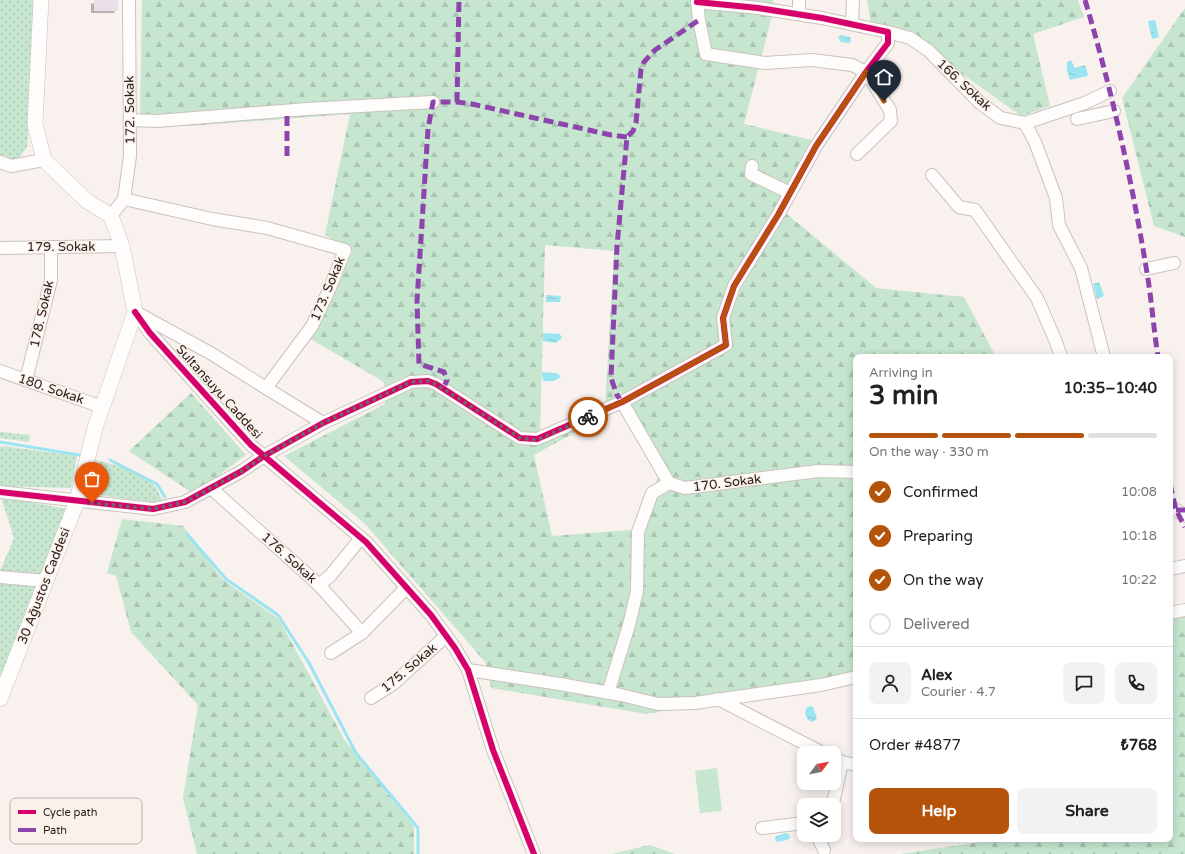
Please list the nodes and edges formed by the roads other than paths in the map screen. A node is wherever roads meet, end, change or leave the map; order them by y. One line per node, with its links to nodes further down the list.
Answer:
1 (41, 0): 17 (main road)
2 (129, 0): 13 (street, 172. Sokak)
3 (799, 0): 6 (street)
4 (853, 0): 7 (street)
5 (697, 1): 6 (street, 166. Sokak); 9 (street)
6 (799, 14): 7 (street, 166. Sokak)
7 (852, 24): 8 (street, 166. Sokak)
8 (888, 32): 9 (street); 15 (street, 166. Sokak)
9 (866, 72): 16 (street); 21 (street)
10 (1110, 91): 15 (street)
11 (433, 102): 13 (street)
12 (1114, 111): 14 (street)
13 (130, 120): 22 (street, 172. Sokak)
14 (1076, 120)
15 (1025, 123): 31 (street)
16 (857, 154)
17 (44, 160): 18 (street); 23 (main road)
18 (0, 162)
19 (752, 166): 21 (street)
20 (932, 176): 30 (street)
21 (790, 193): 35 (street)
22 (124, 199): 23 (street, 172. Sokak); 34 (street, 173. Sokak)
23 (111, 216): 24 (main road, Sultansuyu Caddesi)
24 (122, 246): 25 (street, 179. Sokak); 29 (main road, Sultansuyu Caddesi)
25 (51, 247): 26 (street, 179. Sokak); 33 (street, 178. Sokak)
26 (0, 248)
27 (1174, 262): 28 (street)
28 (1146, 269)
29 (135, 312): 34 (street); 36 (main road, 30 Ağustos Caddesi); 38 (street, Sultansuyu Caddesi)
30 (1060, 354)
31 (1103, 354)
32 (0, 371): 33 (street, 180. Sokak)
33 (26, 380): 36 (street, 180. Sokak)
34 (266, 388): 37 (street)
35 (622, 402): 37 (street); 40 (street)
36 (102, 407): 43 (main road, 30 Ağustos Caddesi)
37 (323, 423): 38 (street)
38 (264, 456): 41 (street, Sultansuyu Caddesi); 44 (street)
39 (853, 472): 40 (street, 170. Sokak)
40 (669, 482): 58 (street)
41 (211, 488): 43 (street, Sultansuyu Caddesi); 49 (street, 176. Sokak)
42 (0, 492): 43 (street, Sultansuyu Caddesi)
43 (77, 501): 48 (main road, 30 Ağustos Caddesi)
44 (361, 538): 49 (street); 50 (street)
45 (1185, 566): 46 (street)
46 (1173, 568)
47 (0, 577): 48 (street)
48 (46, 581): 59 (main road, 30 Ağustos Caddesi)
49 (320, 585): 53 (street, 176. Sokak)
50 (406, 588): 53 (street); 54 (street)
51 (1185, 610): 52 (street)
52 (1173, 612)
53 (362, 633): 55 (street)
54 (446, 636): 56 (street); 60 (street, 175. Sokak)
55 (331, 653)
56 (468, 670): 58 (street); 69 (street)
57 (853, 678): 61 (street)
58 (608, 693): 61 (street)
59 (0, 696)
60 (371, 698)
61 (718, 699): 62 (street)
62 (809, 746)
63 (841, 761): 64 (street)
64 (853, 764)
65 (797, 824): 66 (street)
66 (762, 828)
67 (821, 842): 68 (street)
68 (824, 850)
69 (534, 854)

